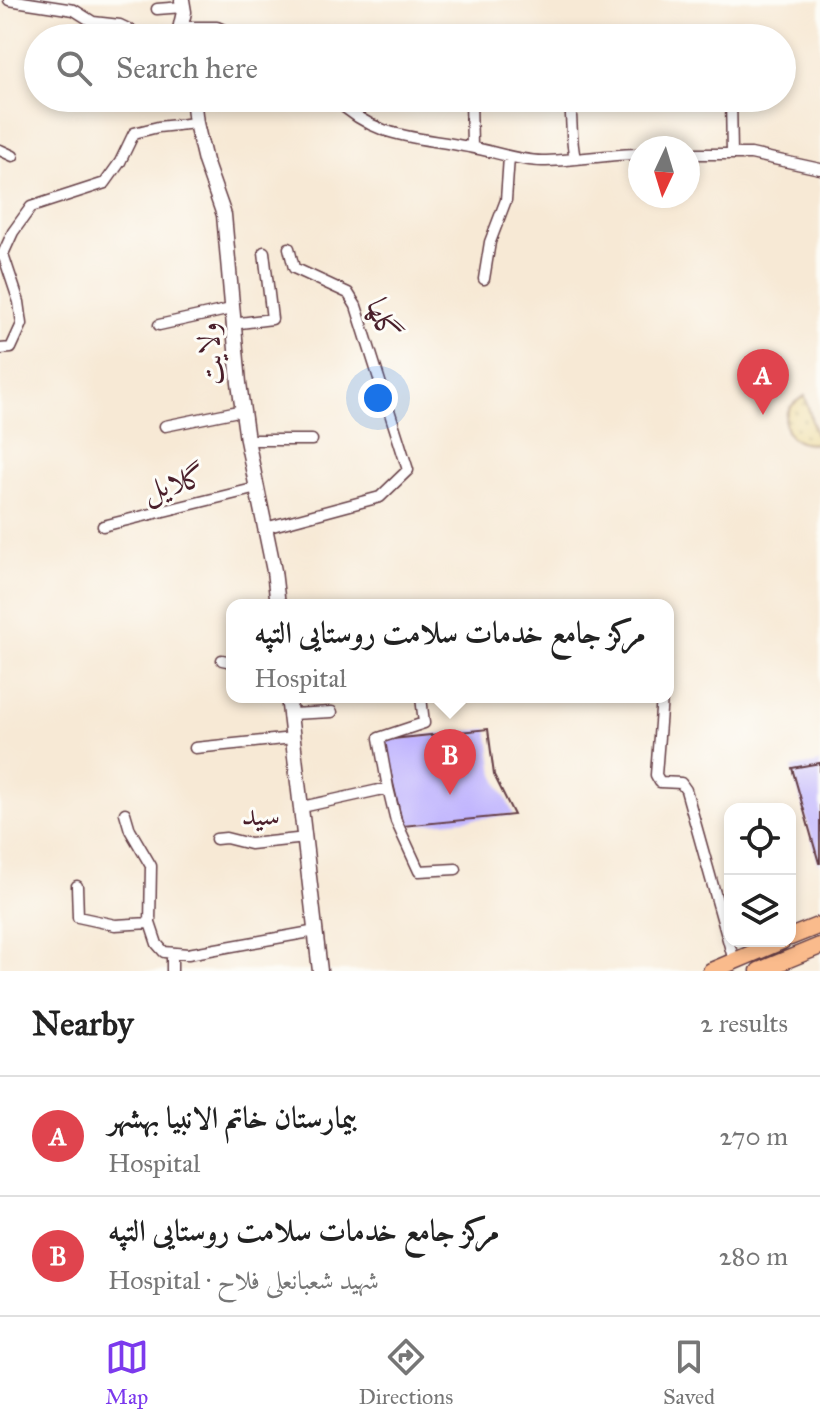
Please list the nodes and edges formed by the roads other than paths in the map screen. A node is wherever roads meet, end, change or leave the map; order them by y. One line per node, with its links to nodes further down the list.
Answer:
1 (9, 0): 4 (street)
2 (183, 3): 3 (street); 5 (street)
3 (157, 9)
4 (111, 24)
5 (180, 24)
6 (195, 112): 11 (street, ولایت)
7 (352, 112): 12 (street)
8 (471, 112): 12 (street)
9 (571, 112): 19 (street)
10 (731, 112): 15 (street)
11 (196, 123): 23 (street); 25 (street, ولایت)
12 (472, 147): 18 (street)
13 (0, 150): 17 (street)
14 (700, 154): 15 (street)
15 (732, 154): 20 (street)
16 (628, 155): 19 (street)
17 (13, 156)
18 (509, 157): 19 (street); 24 (street)
19 (575, 158)
20 (820, 169)
21 (289, 248): 34 (street, گلها)
22 (264, 252): 25 (street)
23 (1, 254): 27 (street)
24 (484, 279)
25 (232, 317): 26 (street); 28 (street, ولایت)
26 (159, 325)
27 (0, 349)
28 (243, 410): 29 (street); 30 (street, ولایت)
29 (165, 426)
30 (247, 440): 31 (street); 32 (street, ولایت)
31 (312, 440)
32 (257, 488): 33 (street, گلایل); 34 (street, ولایت)
33 (103, 526)
34 (265, 528): 35 (street, ولایت)
35 (277, 599)
36 (289, 703): 40 (street)
37 (422, 703): 43 (street)
38 (662, 703): 57 (street)
39 (332, 712): 40 (street)
40 (291, 714): 41 (street)
41 (293, 738): 42 (street); 44 (street)
42 (195, 748)
43 (388, 788): 44 (street); 48 (street)
44 (302, 807): 46 (street)
45 (125, 813): 50 (street)
46 (306, 838): 47 (street, سید); 52 (street)
47 (216, 839)
48 (456, 869)
49 (77, 886): 50 (street)
50 (150, 923): 56 (street)
51 (820, 925): 53 (main road)
52 (316, 931): 56 (street); 59 (street)
53 (796, 935)
54 (820, 946): 61 (main road)
55 (768, 947): 57 (main road)
56 (172, 954): 58 (street)
57 (734, 961): 60 (main road)
58 (172, 971)
59 (320, 971)
60 (711, 971)
61 (759, 971)

